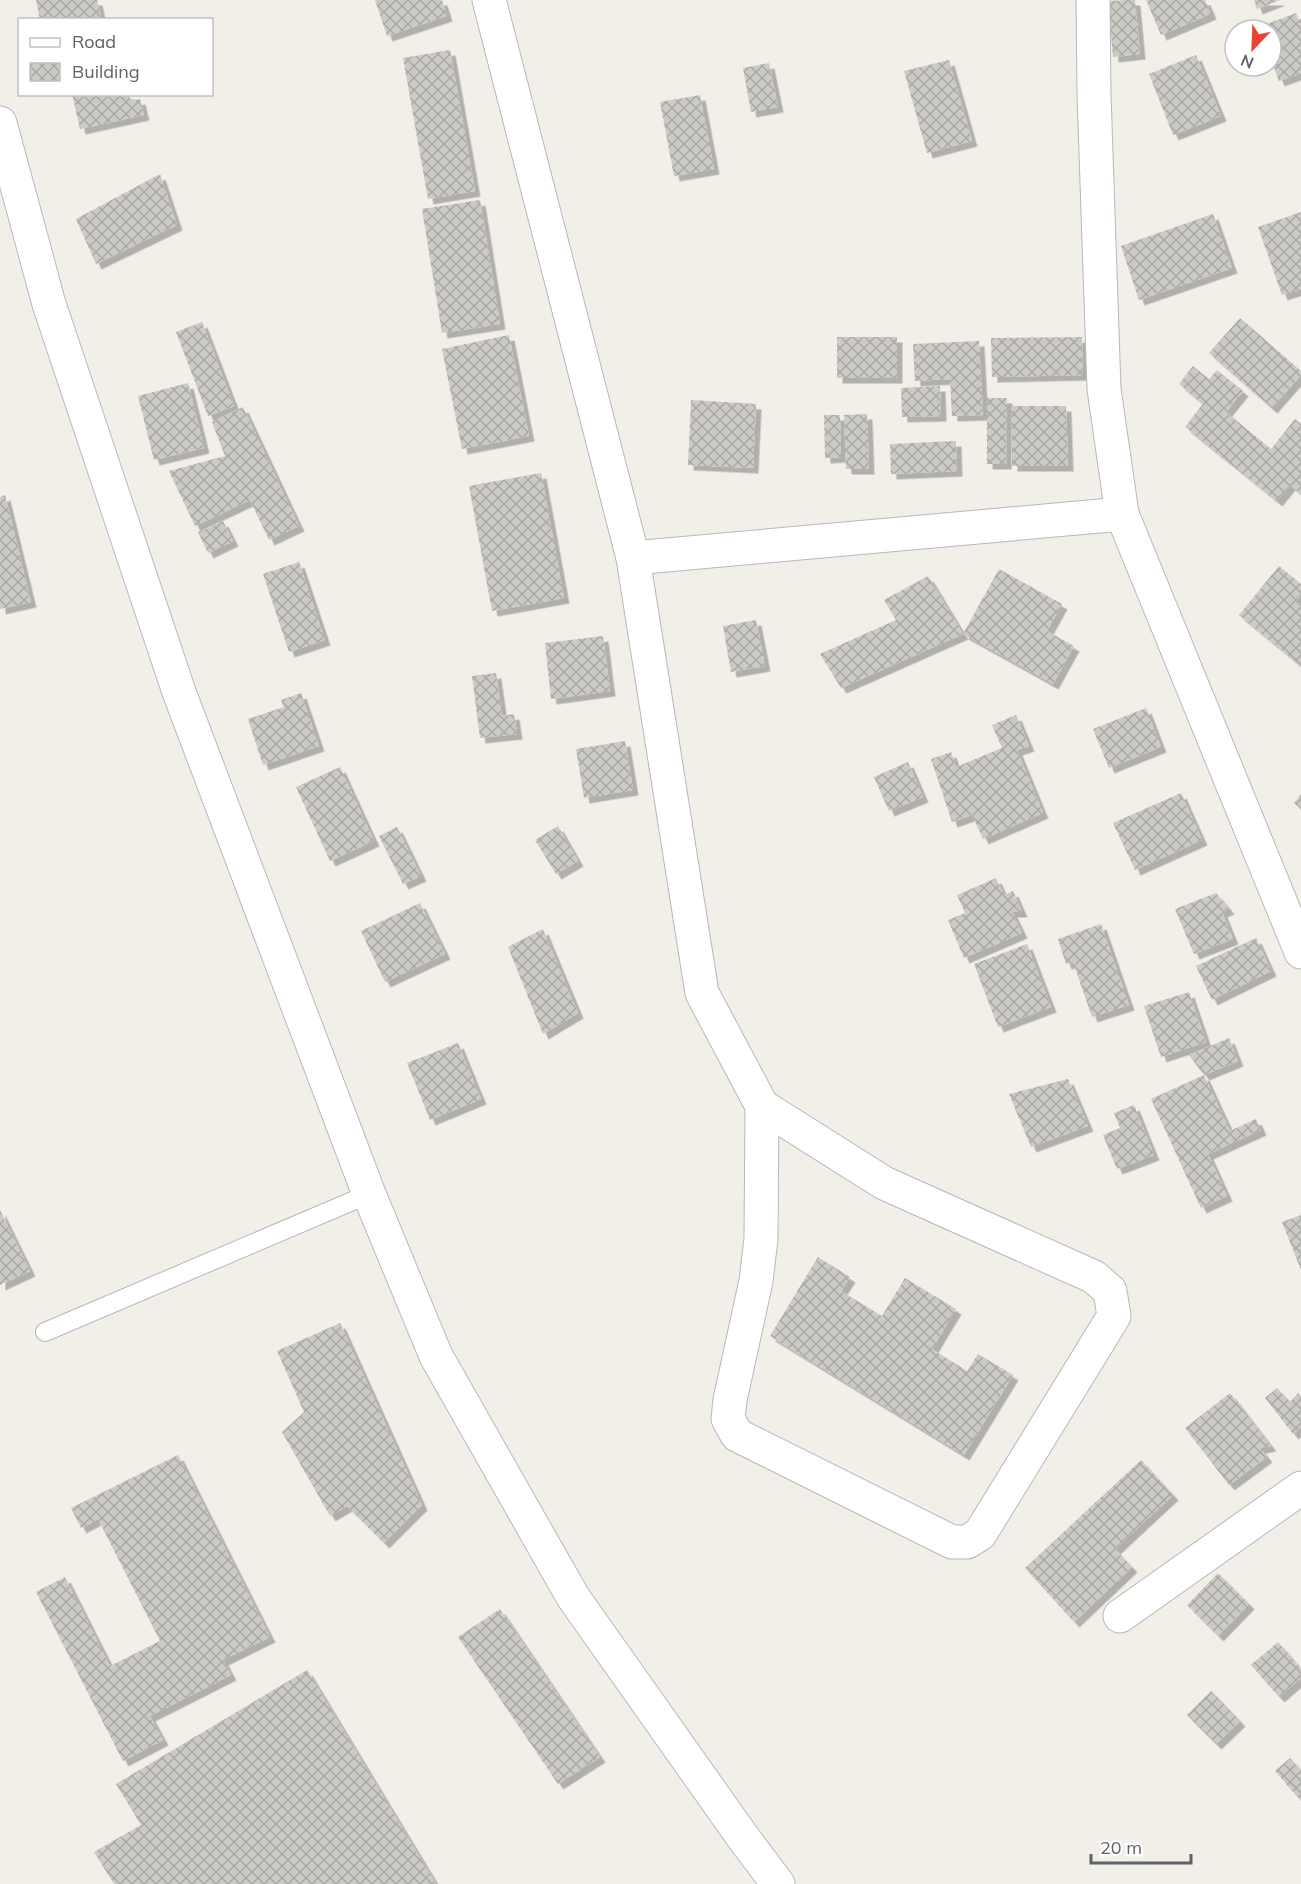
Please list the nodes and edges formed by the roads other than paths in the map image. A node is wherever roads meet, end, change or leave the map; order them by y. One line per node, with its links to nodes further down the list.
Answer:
1 (489, 0): 5 (street)
2 (1093, 0): 4 (street)
3 (0, 123): 8 (street)
4 (1122, 513): 5 (street); 6 (street)
5 (633, 558): 7 (street)
6 (1301, 952)
7 (762, 1106): 7 (street)
8 (369, 1194): 9 (lane); 12 (street)
9 (45, 1332)
10 (1301, 1488): 11 (street)
11 (1120, 1616)
12 (778, 1884)

